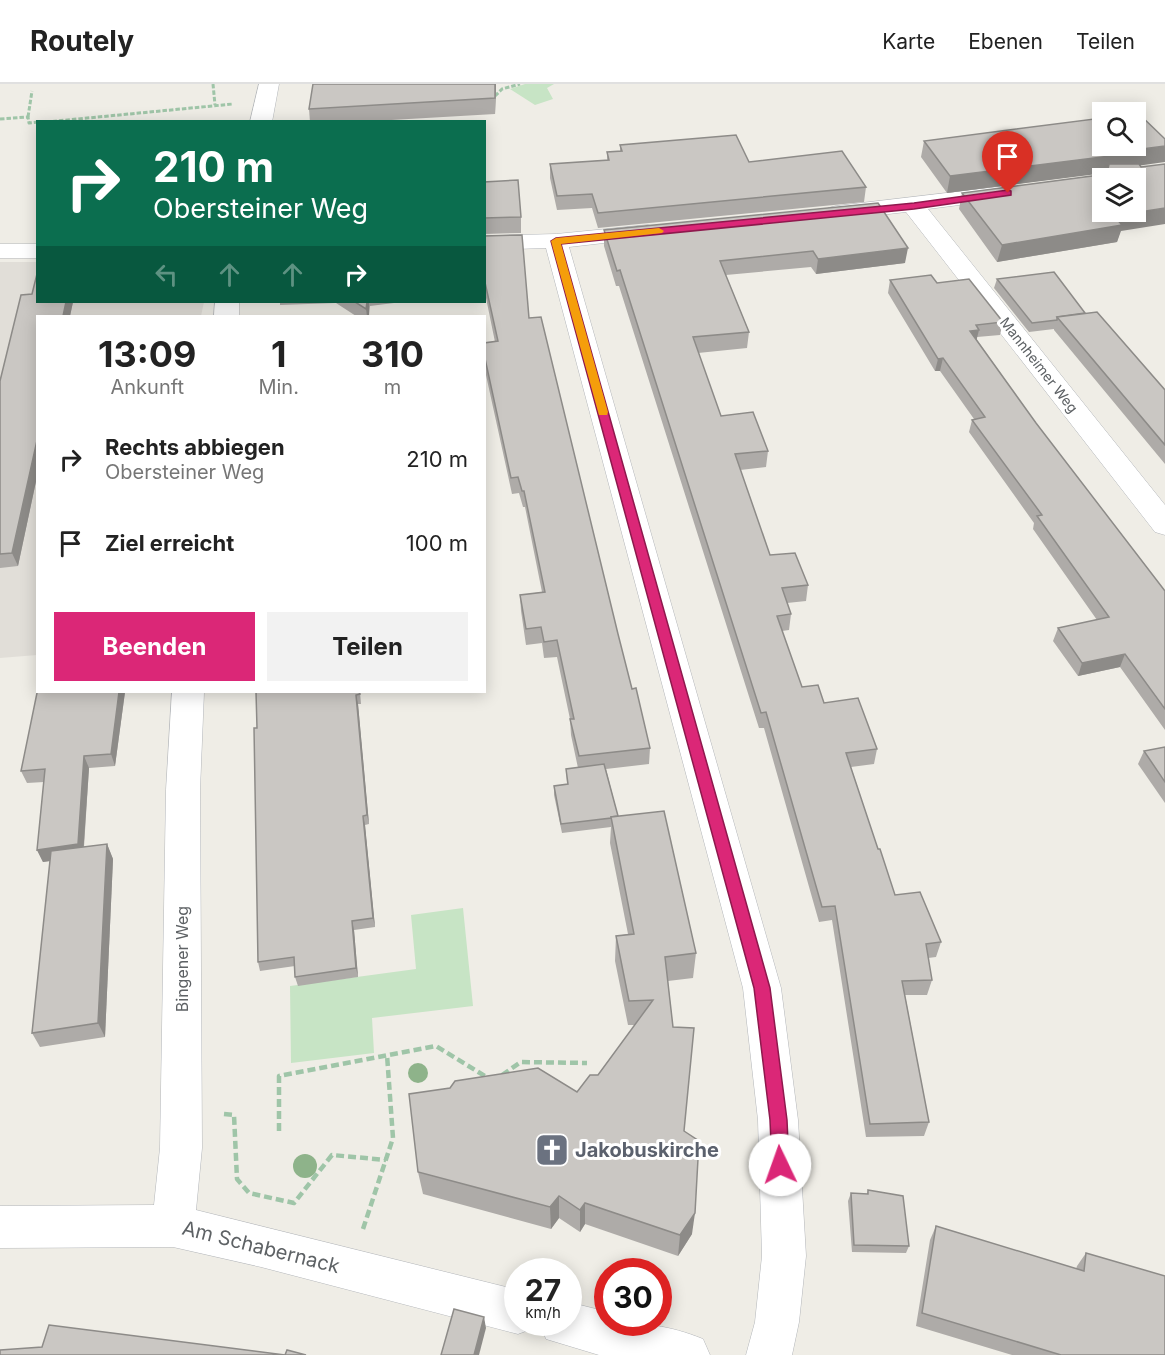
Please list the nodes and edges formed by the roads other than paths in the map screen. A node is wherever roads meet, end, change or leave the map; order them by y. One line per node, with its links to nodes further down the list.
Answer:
1 (1032, 190): 2 (street)
2 (914, 206): 3 (street); 9 (street, Mannheimer Weg)
3 (810, 216)
4 (671, 230): 5 (street)
5 (556, 241): 6 (street); 16 (street)
6 (486, 243)
7 (0, 251): 8 (street)
8 (36, 251)
9 (1165, 525)
10 (188, 693): 11 (street, Bingener Weg)
11 (173, 1226): 12 (street, Am Schabernack); 13 (street, Am Schabernack)
12 (0, 1227)
13 (504, 1308)
14 (582, 1328): 15 (street)
15 (687, 1355)
16 (769, 1355)

